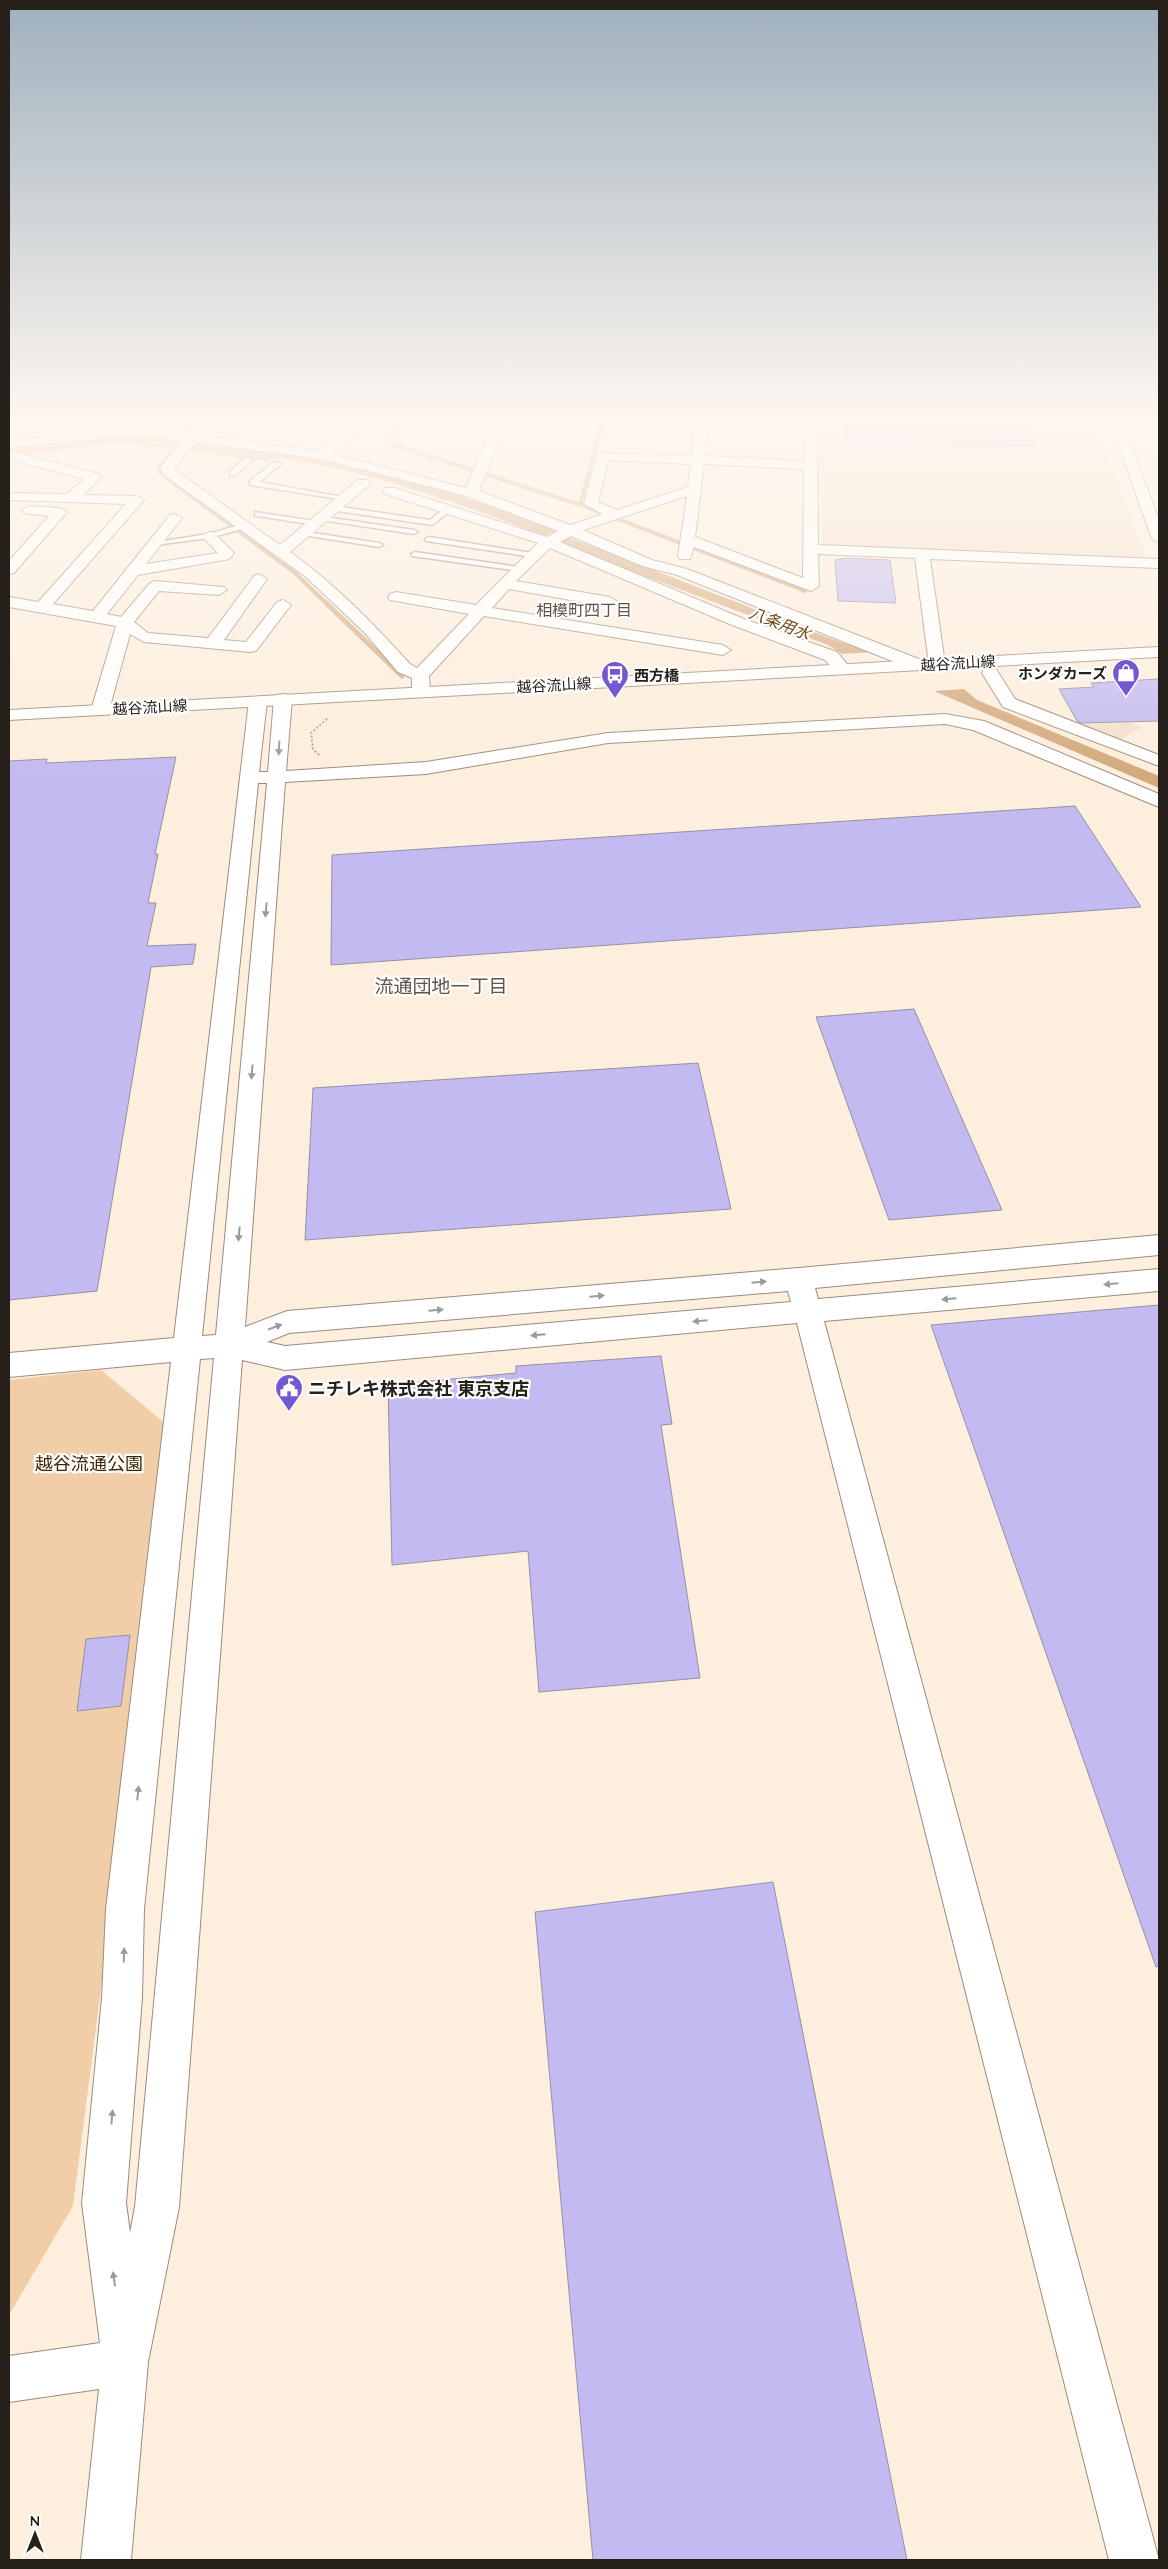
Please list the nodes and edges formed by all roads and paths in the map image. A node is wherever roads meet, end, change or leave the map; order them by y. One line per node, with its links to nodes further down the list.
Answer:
1 (39, 536): 22 (street)
2 (105, 536): 32 (street)
3 (161, 536): 13 (street)
4 (209, 536): 13 (lane); 23 (street)
5 (256, 536): 16 (street)
6 (299, 536): 16 (street)
7 (324, 536): 14 (lane)
8 (558, 536): 19 (street); 24 (street); 37 (street)
9 (687, 536): 12 (street)
10 (810, 536): 15 (street)
11 (429, 539): 19 (lane)
12 (687, 539): 15 (street); 24 (street)
13 (155, 543): 23 (street)
14 (379, 546)
15 (810, 549): 18 (street)
16 (279, 553): 46 (street)
17 (415, 554): 21 (lane)
18 (922, 554): 20 (street); 40 (street)
19 (532, 555): 21 (street)
20 (1159, 564)
21 (519, 569): 26 (street)
22 (9, 570)
23 (132, 571): 34 (street)
24 (682, 572): 42 (street)
25 (259, 580): 38 (street)
26 (506, 584): 30 (street); 33 (street)
27 (219, 590): 36 (street)
28 (396, 597): 33 (street)
29 (9, 602): 32 (street)
30 (610, 602)
31 (283, 605): 38 (street)
32 (42, 607): 34 (street)
33 (483, 610): 37 (street); 46 (street)
34 (97, 616): 36 (street)
35 (636, 620): 37 (street)
36 (125, 623): 38 (street); 48 (street)
37 (730, 636): 43 (street); 45 (street)
38 (213, 643)
39 (1159, 652): 40 (street, 越谷流山線)
40 (936, 664): 42 (street, 越谷流山線)
41 (1159, 664): 44 (street, 越谷流山線)
42 (918, 665): 43 (street, 越谷流山線)
43 (844, 670): 45 (street, 越谷流山線)
44 (990, 673): 47 (street, 越谷流山線); 51 (street)
45 (714, 676): 46 (street, 越谷流山線)
46 (421, 684): 47 (street, 越谷流山線)
47 (270, 706): 48 (street, 越谷流山線); 50 (street, 越谷流山線); 52 (street)
48 (100, 710): 49 (street, 越谷流山線)
49 (9, 715)
50 (9, 726)
51 (1159, 761)
52 (264, 778): 53 (street); 57 (street, one-way to 57); 58 (street)
53 (1159, 802)
54 (1159, 1245): 56 (street)
55 (1159, 1280): 56 (street, one-way to 56)
56 (803, 1295): 57 (street); 63 (street)
57 (229, 1345): 58 (street); 60 (street)
58 (185, 1349): 59 (street); 60 (street, one-way to 58)
59 (9, 1365)
60 (125, 2362): 61 (street); 62 (street)
61 (9, 2379)
62 (106, 2560)
63 (1134, 2560)

